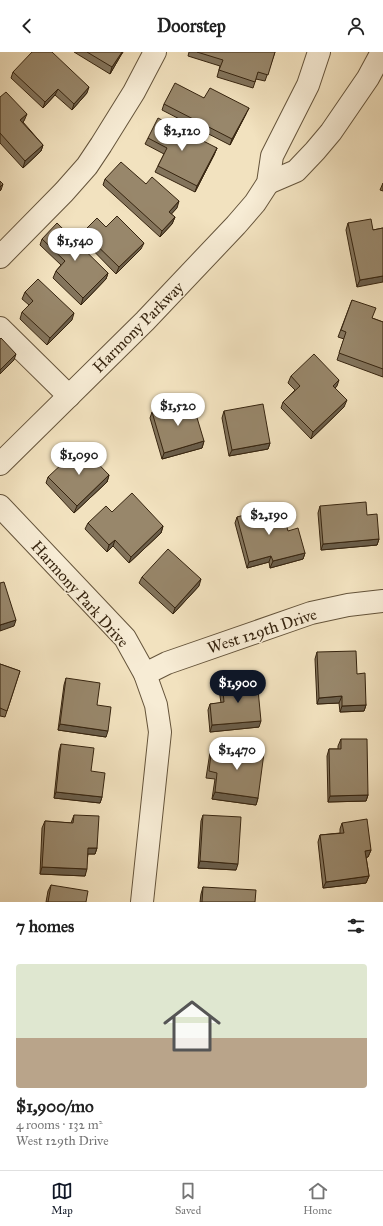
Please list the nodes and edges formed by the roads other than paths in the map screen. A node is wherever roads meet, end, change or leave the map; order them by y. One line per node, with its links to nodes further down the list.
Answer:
1 (155, 52): 5 (street)
2 (319, 52): 4 (street, Harmony Parkway)
3 (382, 52): 4 (street)
4 (268, 183): 7 (street, Harmony Parkway)
5 (0, 257)
6 (0, 328): 7 (street)
7 (69, 396): 8 (street, Harmony Parkway)
8 (0, 464)
9 (0, 506): 11 (street, Harmony Park Drive)
10 (383, 601): 11 (street, West 129th Drive)
11 (145, 674): 12 (street, Harmony Park Drive)
12 (142, 902)

